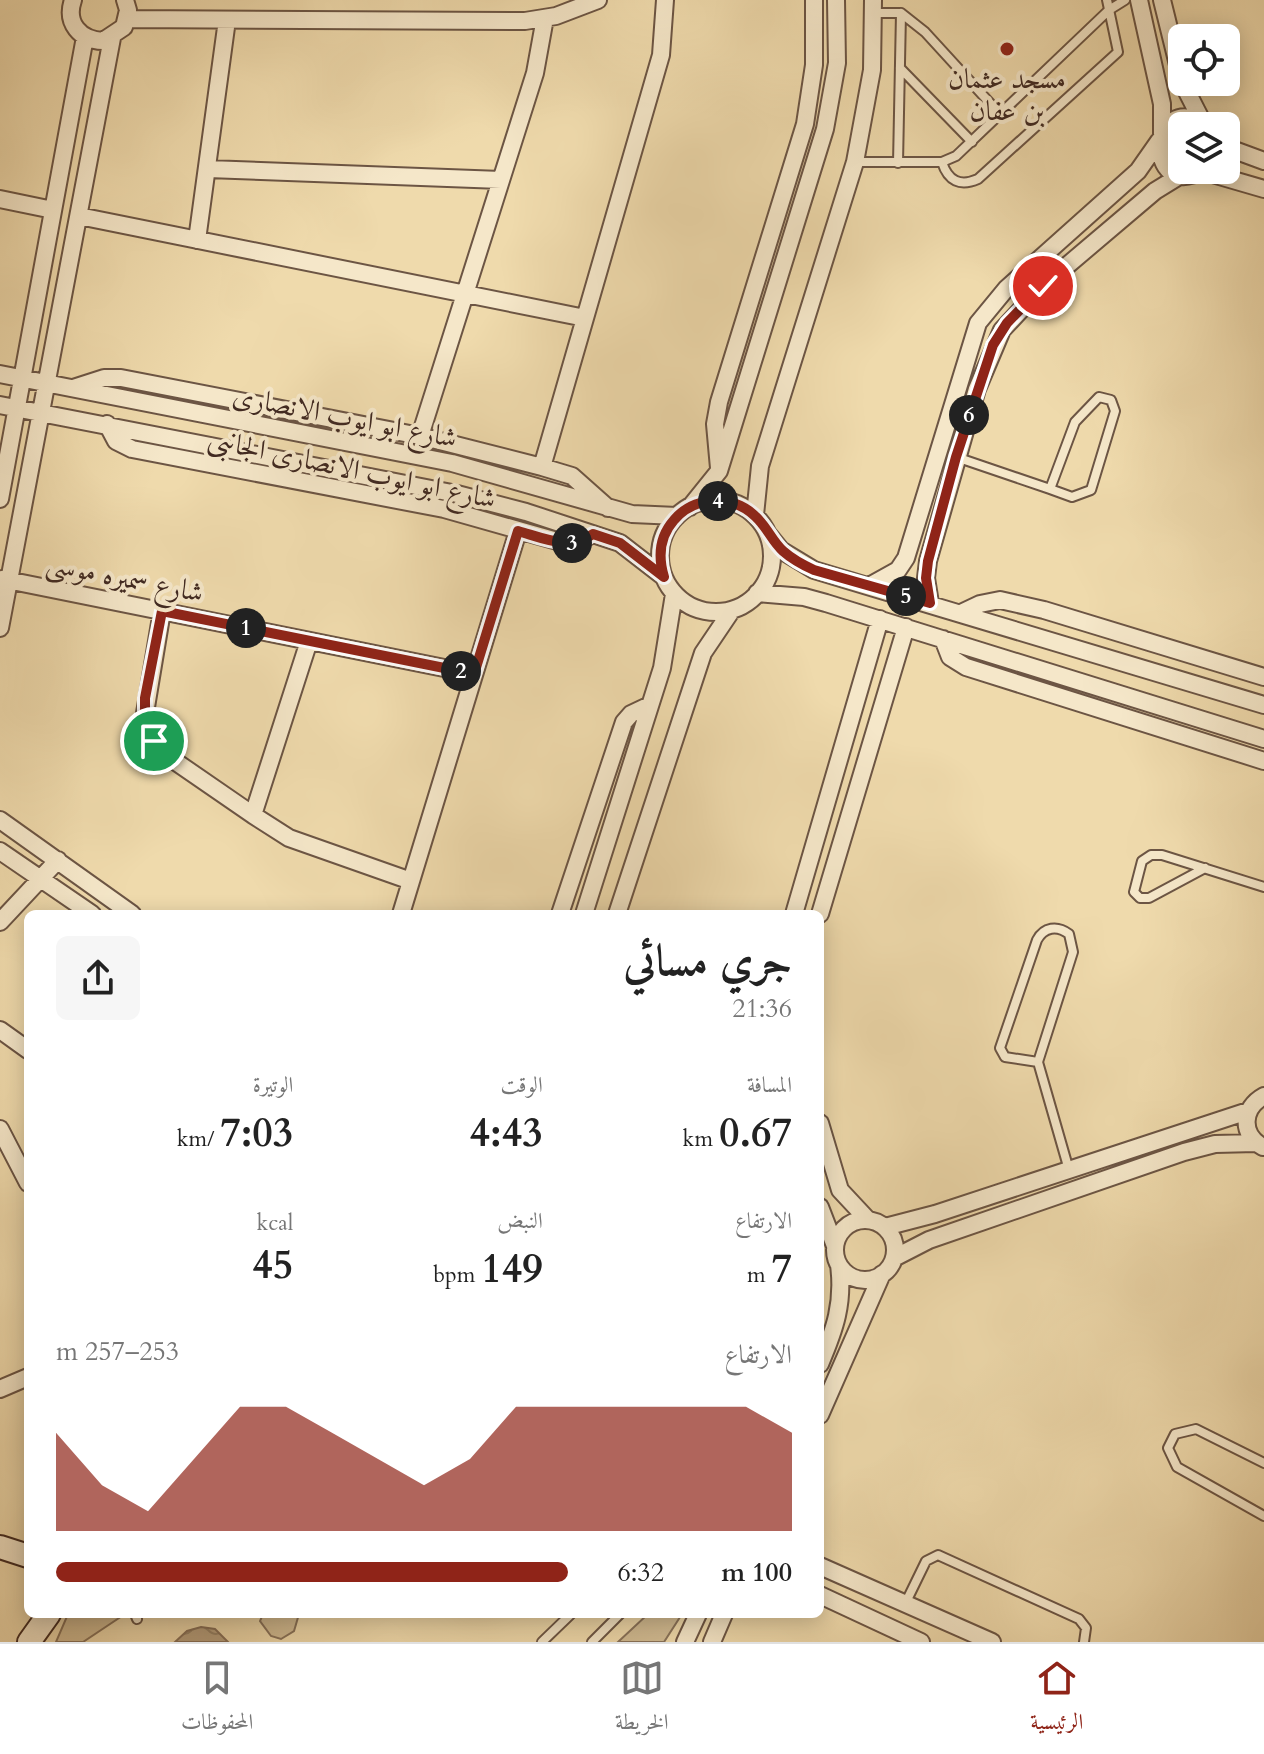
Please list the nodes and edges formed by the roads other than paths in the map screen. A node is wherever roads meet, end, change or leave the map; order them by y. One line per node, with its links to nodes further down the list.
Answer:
1 (73, 0): 17 (street)
2 (125, 0): 14 (street)
3 (598, 0): 13 (street)
4 (665, 0): 40 (street)
5 (814, 0): 52 (street)
6 (836, 0): 52 (street)
7 (1125, 0): 10 (lane)
8 (1139, 0): 22 (street)
9 (1162, 0): 16 (street)
10 (1108, 5): 20 (lane); 27 (lane)
11 (873, 6): 12 (lane); 26 (street)
12 (901, 13): 19 (lane); 20 (lane)
13 (545, 18): 15 (street); 31 (street)
14 (127, 19): 15 (street); 18 (street)
15 (227, 20): 30 (street)
16 (1168, 24)
17 (85, 37): 18 (street); 36 (street)
18 (112, 38): 37 (street)
19 (900, 68): 23 (lane); 28 (lane)
20 (1000, 114): 23 (lane)
21 (1168, 130): 22 (street)
22 (1161, 137): 29 (street); 63 (street)
23 (972, 142): 27 (lane)
24 (1240, 152): 25 (street)
25 (1264, 161)
26 (855, 162): 28 (lane); 57 (street)
27 (942, 162): 28 (lane)
28 (898, 163)
29 (1168, 166)
30 (208, 169): 31 (street); 38 (street)
31 (501, 180): 39 (street)
32 (1240, 182): 34 (street)
33 (1168, 184): 50 (street)
34 (1264, 189)
35 (0, 199): 36 (street)
36 (53, 210): 42 (street)
37 (79, 216): 38 (street); 43 (street)
38 (197, 240): 39 (street)
39 (465, 294): 40 (street); 49 (street)
40 (585, 318): 51 (street)
41 (0, 374): 42 (street, شارع ابو ايوب الانصارى)
42 (23, 379): 43 (street, شارع ابو ايوب الانصارى); 46 (street)
43 (48, 384): 44 (street, شارع ابو ايوب الانصارى); 47 (street)
44 (70, 389): 49 (street); 55 (street, شارع ابو ايوب الانصارى)
45 (0, 405): 46 (street, شارع ابو ايوب الانصارى)
46 (17, 408): 47 (street, شارع ابو ايوب الانصارى); 54 (street)
47 (42, 412): 48 (street, شارع ابو ايوب الانصارى); 62 (street)
48 (107, 424): 58 (street, شارع ابو ايوب الانصارى الجانبى); 59 (street, شارع ابو ايوب الانصارى)
49 (420, 436): 51 (street)
50 (956, 457): 53 (lane); 66 (street)
51 (542, 467): 55 (street)
52 (719, 471): 56 (street)
53 (1050, 489): 53 (lane)
54 (0, 499)
55 (610, 509): 56 (street, شارع ابو ايوب الانصارى)
56 (683, 511): 57 (street); 61 (street)
57 (755, 515): 60 (street)
58 (518, 531): 59 (street, شارع ابو ايوب الانصارى الجانبى); 75 (street)
59 (593, 534): 61 (street, شارع ابو ايوب الانصارى)
60 (768, 534): 63 (street); 64 (street)
61 (664, 577): 65 (street)
62 (5, 580): 68 (street, شارع سميره موسى); 72 (street)
63 (871, 585): 66 (street)
64 (757, 593): 67 (street); 70 (street)
65 (674, 594): 67 (street); 77 (street)
66 (930, 603): 69 (street)
67 (732, 610): 94 (street)
68 (162, 611): 74 (street, شارع سميره موسى); 81 (street)
69 (961, 613): 76 (street); 78 (street)
70 (880, 619): 71 (street); 95 (street)
71 (906, 627): 73 (street); 96 (street)
72 (0, 628)
73 (943, 639): 79 (street); 80 (street)
74 (309, 641): 75 (street, شارع سميره موسى); 81 (street)
75 (474, 674): 87 (street)
76 (1264, 677)
77 (650, 705): 92 (street); 93 (street)
78 (1264, 705)
79 (1264, 739)
80 (1264, 761)
81 (253, 815): 87 (street)
82 (0, 820): 84 (street)
83 (0, 851): 86 (street)
84 (58, 860): 86 (street); 90 (street)
85 (1205, 868): 85 (lane); 88 (lane)
86 (40, 879): 89 (street); 97 (street)
87 (411, 881): 91 (street)
88 (1264, 887)
89 (86, 910)
90 (127, 910)
91 (402, 910)
92 (561, 910)
93 (585, 910)
94 (618, 910)
95 (795, 910)
96 (821, 910)
97 (0, 922)
98 (0, 1030): 99 (street)
99 (24, 1047)
100 (1038, 1062): 100 (lane); 106 (lane)
101 (1264, 1096): 102 (street)
102 (1248, 1111): 105 (street); 106 (street)
103 (0, 1129): 107 (street)
104 (824, 1136): 109 (street)
105 (1260, 1145): 112 (street)
106 (1069, 1170): 110 (street)
107 (24, 1175)
108 (824, 1217): 111 (street)
109 (868, 1220): 110 (street); 111 (street)
110 (885, 1227): 112 (street)
111 (835, 1246): 113 (street)
112 (894, 1258): 114 (street)
113 (839, 1265): 114 (street); 115 (street)
114 (882, 1274): 118 (street)
115 (824, 1355)
116 (24, 1379): 117 (street)
117 (0, 1389)
118 (824, 1406)
119 (1264, 1463): 120 (lane)
120 (1263, 1512)
121 (0, 1535): 122 (street)
122 (20, 1553)
123 (824, 1568): 125 (street)
124 (824, 1597): 130 (street)
125 (906, 1602): 136 (street); 137 (lane)
126 (567, 1618): 131 (lane)
127 (616, 1618): 132 (lane)
128 (722, 1618): 134 (street)
129 (692, 1628): 133 (lane)
130 (894, 1636): 135 (street)
131 (542, 1642)
132 (592, 1642)
133 (677, 1642)
134 (712, 1642)
135 (921, 1642)
136 (992, 1642)
137 (1084, 1642)

